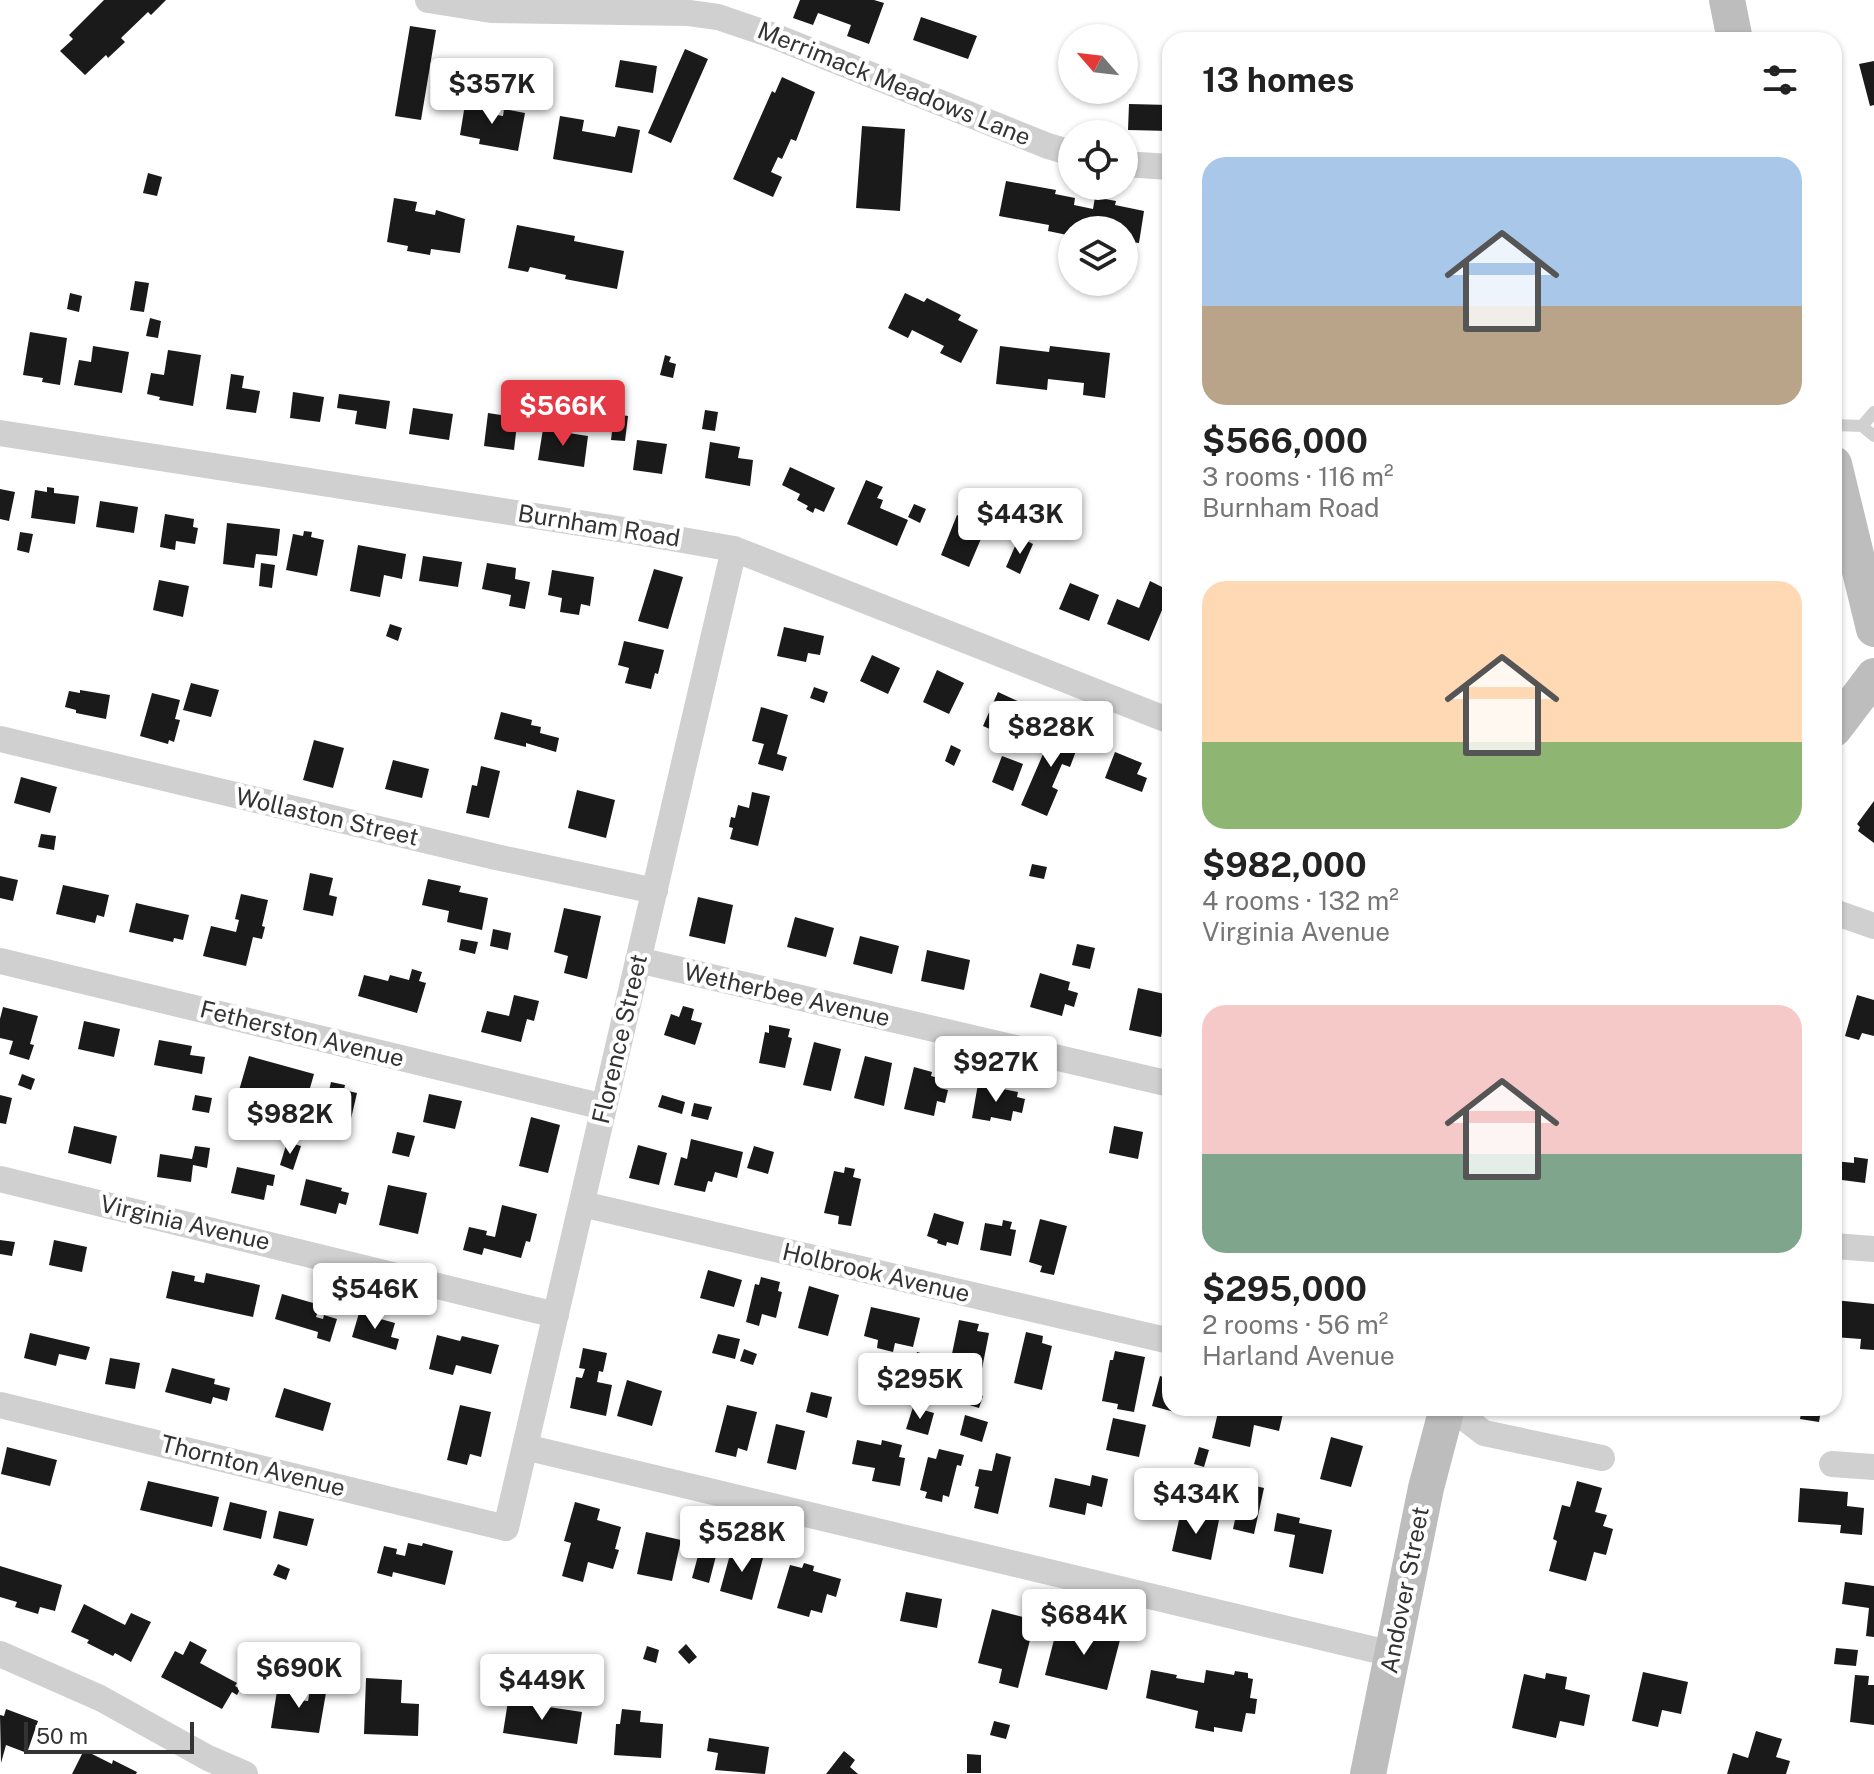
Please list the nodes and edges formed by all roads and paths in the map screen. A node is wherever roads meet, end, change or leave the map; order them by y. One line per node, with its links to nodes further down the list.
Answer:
1 (428, 0): 4 (street, Merrimack Meadows Lane)
2 (1727, 0): 3 (main road)
3 (1733, 32)
4 (1058, 149)
5 (1138, 165): 6 (street)
6 (1162, 166)
7 (1874, 412): 9 (lane)
8 (1842, 425): 9 (lane)
9 (1862, 426): 11 (lane)
10 (0, 433): 13 (street, Burnham Road)
11 (1874, 436)
12 (1842, 497): 14 (main road)
13 (734, 549): 16 (street, Burnham Road); 19 (street, Florence Street)
14 (1874, 629)
15 (1871, 685): 17 (main road)
16 (1162, 718)
17 (1842, 719)
18 (0, 739): 19 (street, Wollaston Street)
19 (655, 891): 22 (street, Florence Street)
20 (1842, 915): 21 (street)
21 (1874, 926)
22 (638, 960): 24 (street, Wetherbee Avenue); 25 (street, Florence Street)
23 (0, 961): 25 (street, Fetherston Avenue)
24 (1162, 1082)
25 (604, 1107): 27 (street, Florence Street)
26 (0, 1179): 30 (street, Virginia Avenue)
27 (582, 1204): 30 (street, Florence Street); 31 (street, Holbrook Avenue)
28 (1842, 1247): 29 (street)
29 (1874, 1249)
30 (556, 1315): 35 (street, Florence Street)
31 (1162, 1339)
32 (0, 1405): 39 (street, Thornton Avenue)
33 (1447, 1416): 41 (main road, Andover Street)
34 (1460, 1416): 36 (street)
35 (525, 1447): 39 (street, Florence Street); 41 (street)
36 (1602, 1458)
37 (1832, 1464): 38 (street)
38 (1874, 1467)
39 (506, 1528)
40 (0, 1654): 42 (street)
41 (1392, 1654): 44 (main road, Andover Street)
42 (205, 1766): 43 (street)
43 (245, 1774)
44 (1368, 1774)

